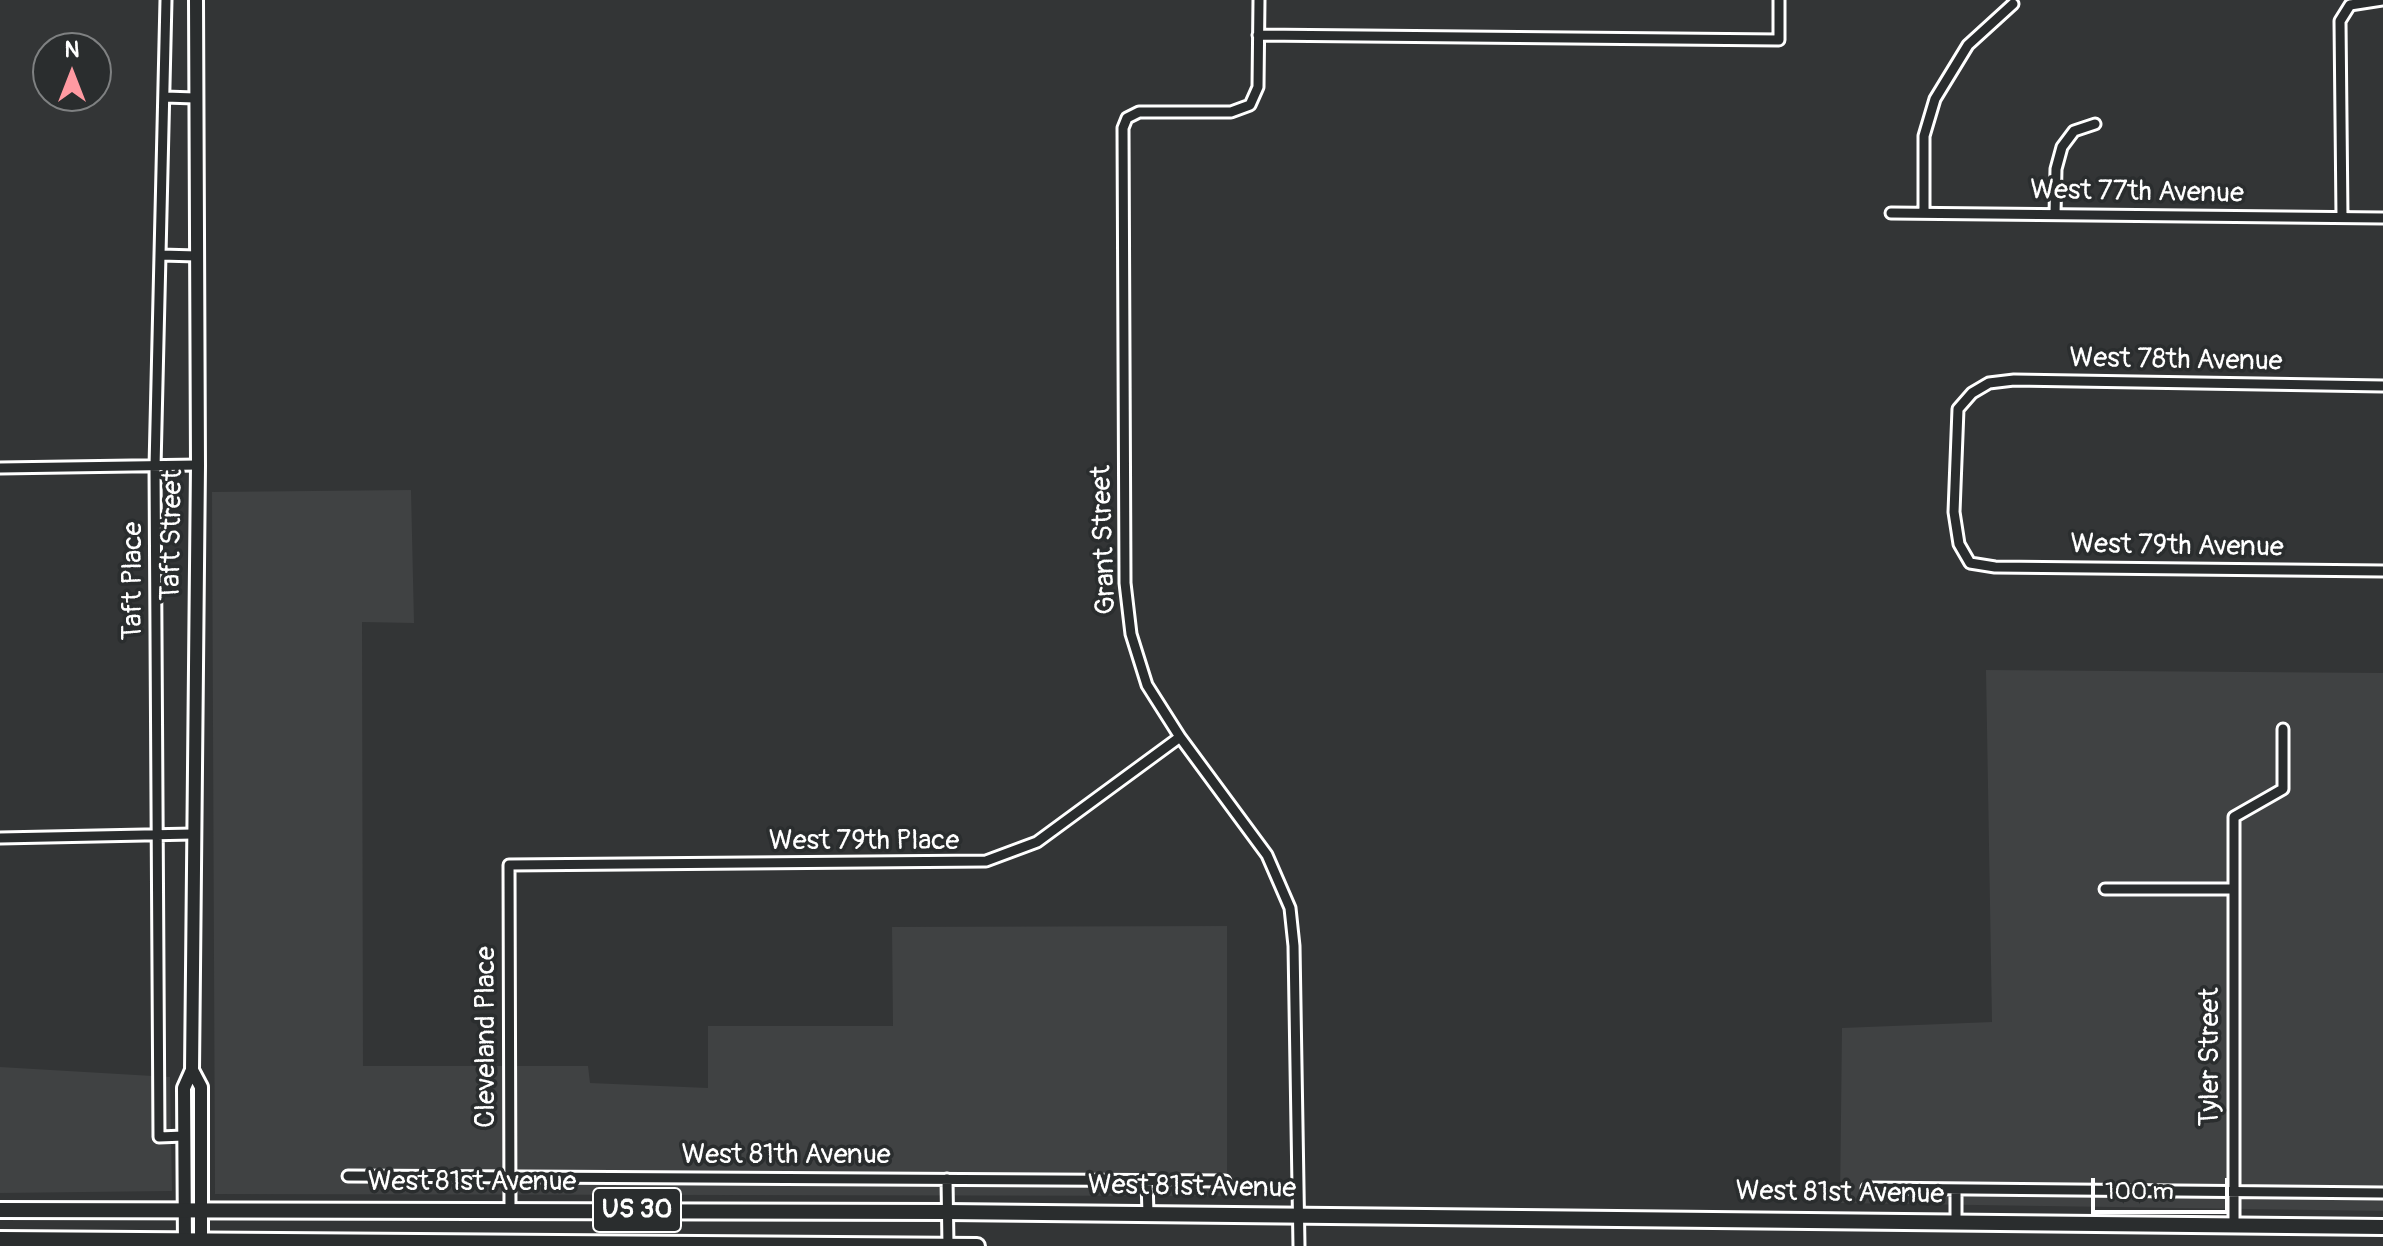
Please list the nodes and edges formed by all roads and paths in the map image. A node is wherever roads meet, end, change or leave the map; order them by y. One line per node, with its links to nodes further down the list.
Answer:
1 (166, 0): 8 (street, Taft Place)
2 (196, 0): 9 (main road, Taft Street)
3 (1259, 0): 7 (street, Grant Street)
4 (1779, 0): 7 (street)
5 (2383, 0): 14 (street)
6 (2013, 4): 12 (street)
7 (1258, 35): 25 (street, Grant Street)
8 (165, 97): 9 (street); 16 (street, Taft Place)
9 (195, 98): 17 (main road, Taft Street)
10 (2095, 124): 13 (street)
11 (1891, 213): 12 (street, West 77th Avenue)
12 (1924, 213): 13 (street, West 77th Avenue)
13 (2055, 214): 14 (street, West 77th Avenue)
14 (2342, 217): 15 (street, West 77th Avenue)
15 (2383, 218)
16 (161, 255): 17 (street); 20 (street, Taft Place)
17 (197, 256): 19 (main road, Taft Street)
18 (2383, 386): 22 (street, West 78th Avenue)
19 (198, 465): 20 (street); 26 (main road, Taft Street)
20 (155, 467): 21 (street); 27 (street, Taft Place)
21 (0, 468)
22 (1970, 563): 23 (street, West 79th Avenue)
23 (2383, 571)
24 (2283, 729): 31 (street, Tyler Street)
25 (1180, 737): 29 (street, West 79th Place); 49 (street, Grant Street)
26 (193, 834): 27 (street); 32 (main road, Taft Street)
27 (158, 837): 28 (street); 33 (street, Taft Place)
28 (0, 838)
29 (509, 865): 35 (street, Cleveland Place)
30 (2105, 889): 31 (street)
31 (2234, 889): 41 (street, Tyler Street)
32 (192, 1070): 33 (main road, Taft Street); 44 (main road, Taft Street)
33 (184, 1136): 43 (main road, Taft Street)
34 (348, 1176): 35 (street, West 81th Avenue)
35 (510, 1177): 36 (street, West 81th Avenue); 45 (street, Cleveland Place)
36 (947, 1179): 37 (street, West 81th Avenue); 47 (street)
37 (1147, 1181): 38 (street, West 81th Avenue); 48 (street)
38 (1225, 1181)
39 (1867, 1188): 40 (street)
40 (1956, 1189): 41 (street); 50 (street)
41 (2234, 1192): 42 (street); 51 (street, Tyler Street)
42 (2383, 1193)
43 (185, 1209): 44 (main road, West 81st Avenue / US 30); 46 (main road, West 81st Avenue / US 30); 54 (main road, Taft Street)
44 (201, 1209): 45 (main road, West 81st Avenue / US 30); 55 (main road, Taft Street)
45 (510, 1209): 47 (main road, West 81st Avenue / US 30)
46 (0, 1210)
47 (947, 1212): 48 (main road, West 81st Avenue / US 30); 57 (street)
48 (1148, 1214): 49 (main road, West 81st Avenue / US 30)
49 (1298, 1215): 50 (main road, West 81st Avenue / US 30); 59 (street, Grant Street)
50 (1956, 1222): 51 (main road, West 81st Avenue / US 30)
51 (2234, 1225): 52 (main road, West 81st Avenue / US 30)
52 (2383, 1227)
53 (0, 1239): 54 (main road, West 81st Avenue / US 30)
54 (185, 1242): 55 (main road, West 81st Avenue / US 30)
55 (201, 1243): 56 (main road, West 81st Avenue / US 30)
56 (603, 1244): 57 (main road, West 81st Avenue / US 30)
57 (948, 1246): 58 (main road, West 81st Avenue / US 30)
58 (977, 1246)
59 (1299, 1246)

